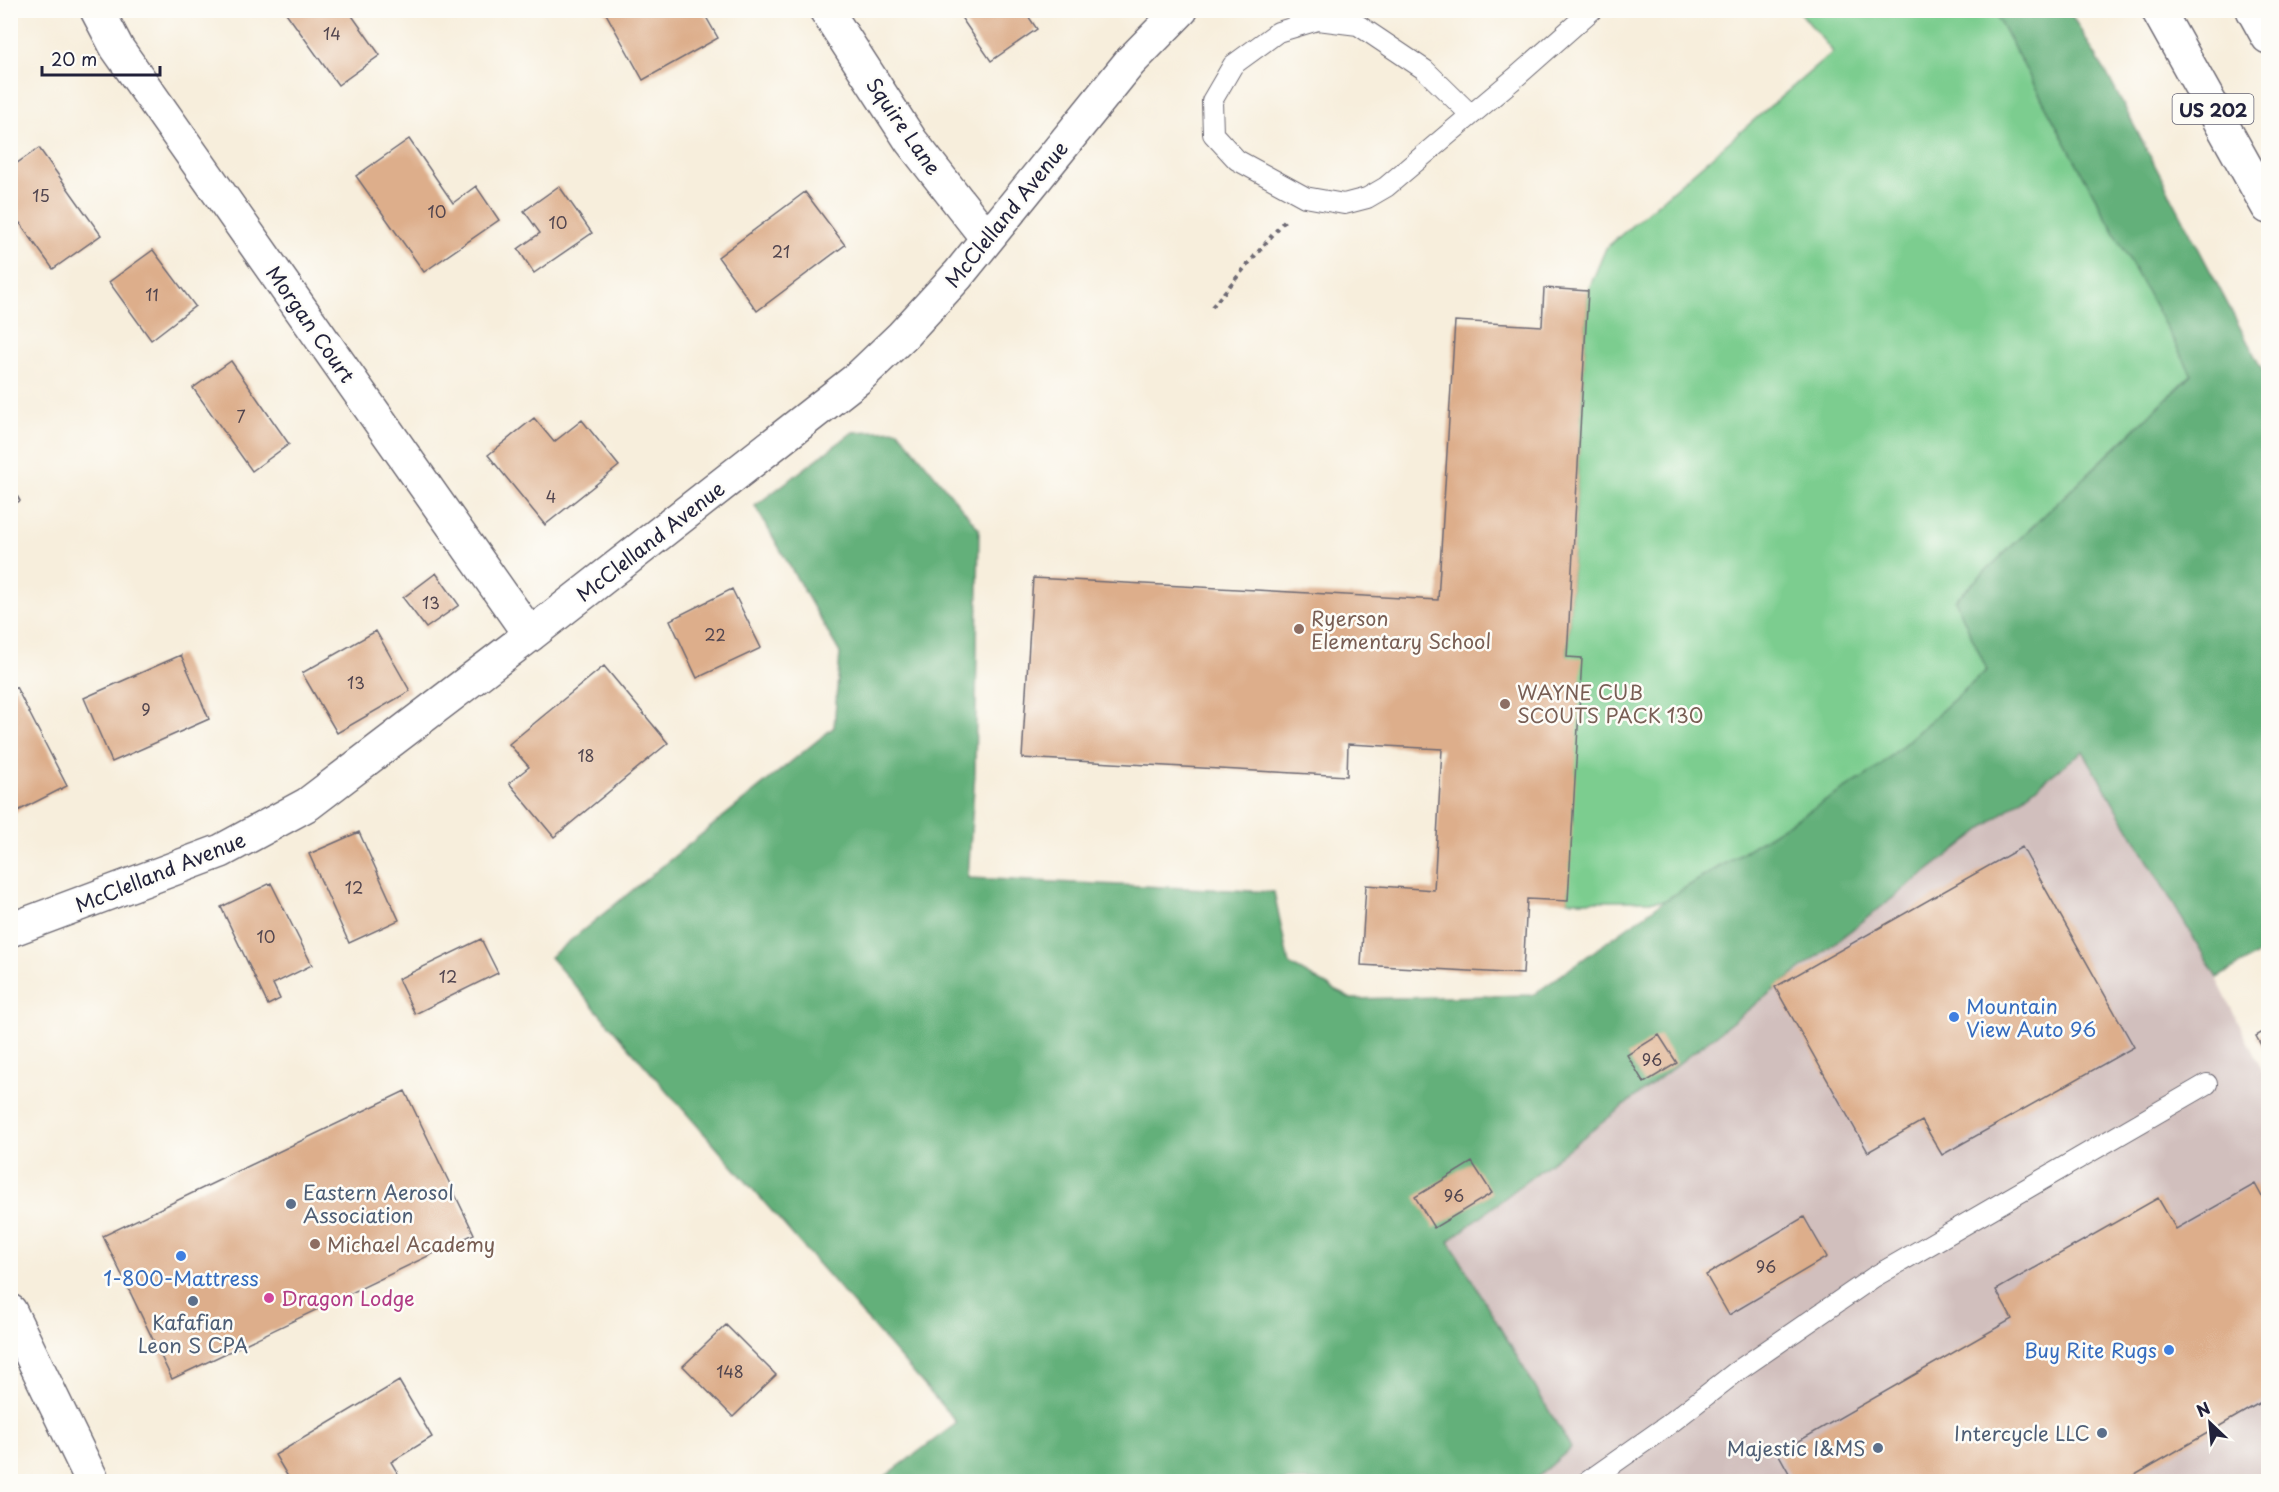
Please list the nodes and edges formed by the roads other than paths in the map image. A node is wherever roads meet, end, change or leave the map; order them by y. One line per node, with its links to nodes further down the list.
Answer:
1 (97, 10): 11 (main road, Morgan Court)
2 (826, 10): 10 (main road, Squire Lane)
3 (1181, 10): 10 (main road, McClelland Avenue)
4 (1592, 10): 8 (lane)
5 (2158, 10): 9 (main road, US 202)
6 (2253, 10): 7 (main road)
7 (2268, 37)
8 (1471, 115): 8 (lane)
9 (2268, 207)
10 (987, 238): 11 (main road, McClelland Avenue)
11 (531, 635): 12 (main road, McClelland Avenue)
12 (10, 930)
13 (2207, 1084): 16 (lane)
14 (10, 1311): 15 (main road)
15 (93, 1482)
16 (1587, 1482)

